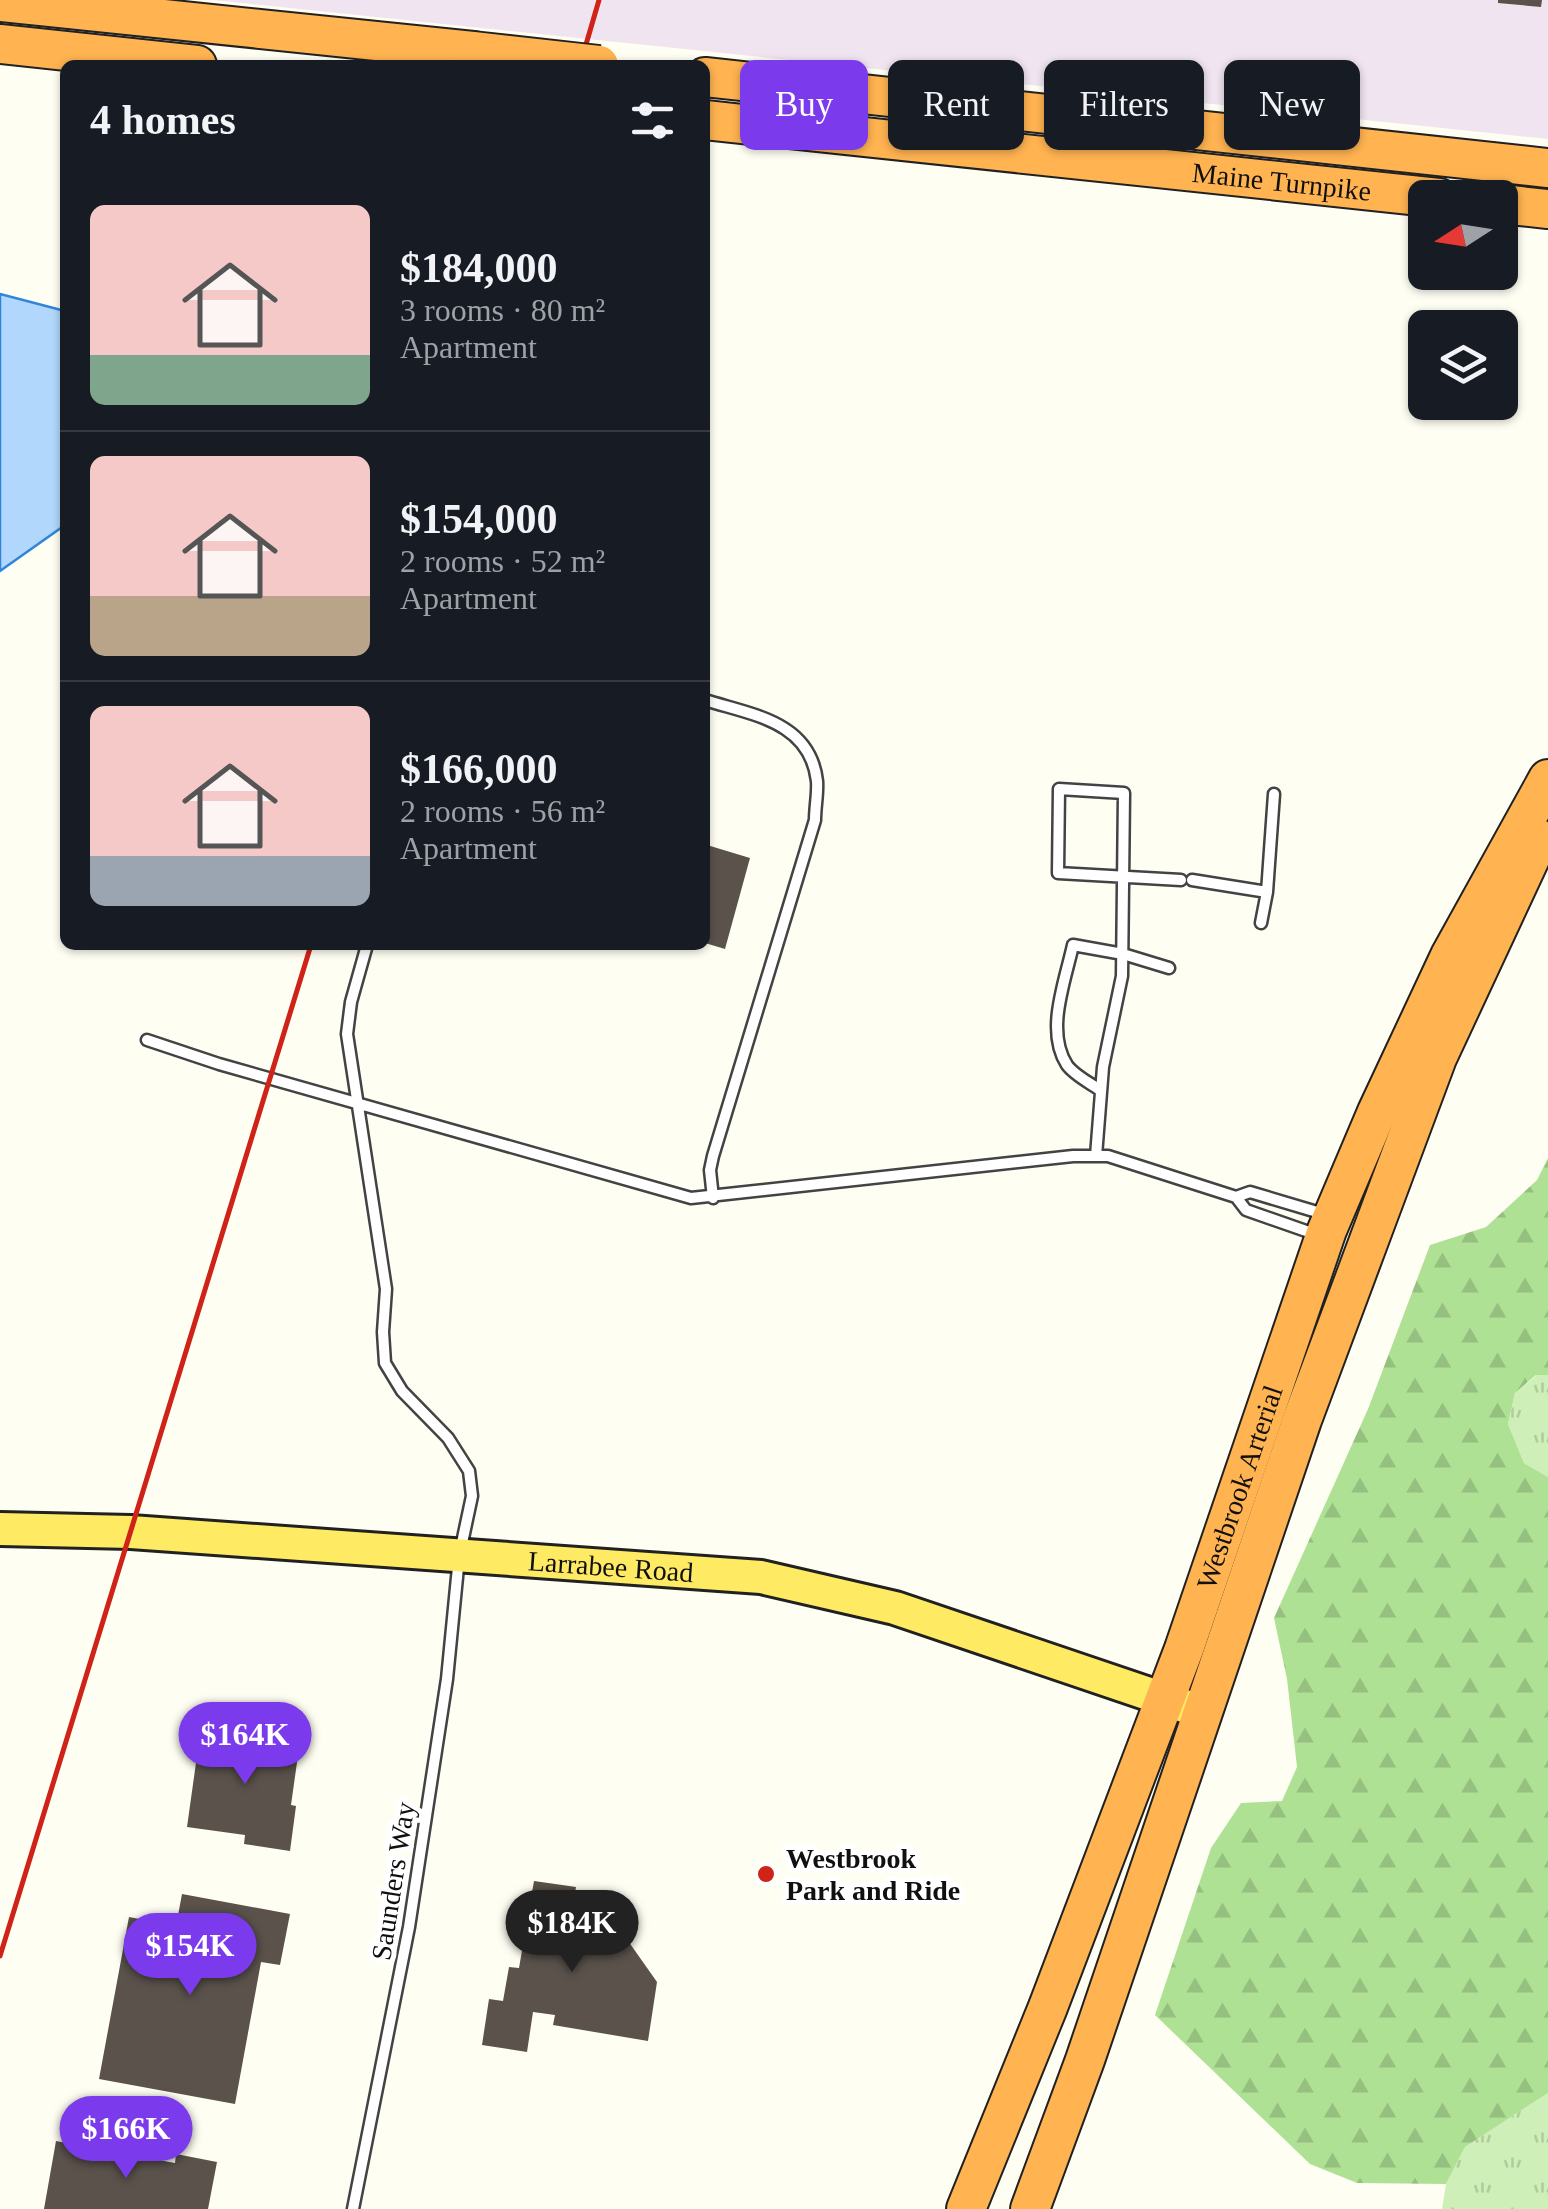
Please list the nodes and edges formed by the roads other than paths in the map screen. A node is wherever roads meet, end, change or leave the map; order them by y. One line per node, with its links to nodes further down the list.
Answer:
1 (0, 2): 4 (highway, bridge)
2 (0, 44): 3 (highway)
3 (150, 60)
4 (554, 60)
5 (710, 77): 7 (highway, Maine Turnpike)
6 (710, 121): 8 (highway, Maine Turnpike)
7 (1548, 168)
8 (1408, 195)
9 (1518, 206): 10 (highway)
10 (1548, 209)
11 (710, 702): 26 (lane)
12 (1548, 779): 27 (highway, Westbrook Arterial)
13 (1274, 794): 16 (lane)
14 (1548, 820): 27 (highway, Westbrook Arterial)
15 (1124, 876): 15 (lane); 16 (lane); 19 (lane)
16 (1267, 892): 17 (lane)
17 (1261, 923)
18 (367, 950): 23 (lane, Saunders Way)
19 (1122, 954): 20 (lane); 22 (lane); 22 (lane)
20 (1170, 968)
21 (147, 1040): 23 (lane)
22 (1100, 1090): 24 (lane)
23 (358, 1105): 26 (lane); 29 (lane, Saunders Way)
24 (1096, 1156): 25 (lane); 26 (lane)
25 (1236, 1197): 27 (lane); 27 (lane)
26 (712, 1198)
27 (1342, 1234): 30 (highway, Westbrook Arterial); 31 (highway, Westbrook Arterial)
28 (0, 1529): 29 (main road, Larrabee Road)
29 (459, 1557): 30 (main road, Larrabee Road); 32 (lane, Saunders Way)
30 (1165, 1700): 31 (main road, Larrabee Road); 33 (highway, Westbrook Arterial)
31 (1202, 1712): 34 (highway, Westbrook Arterial)
32 (353, 2209)
33 (966, 2209)
34 (1030, 2209)

